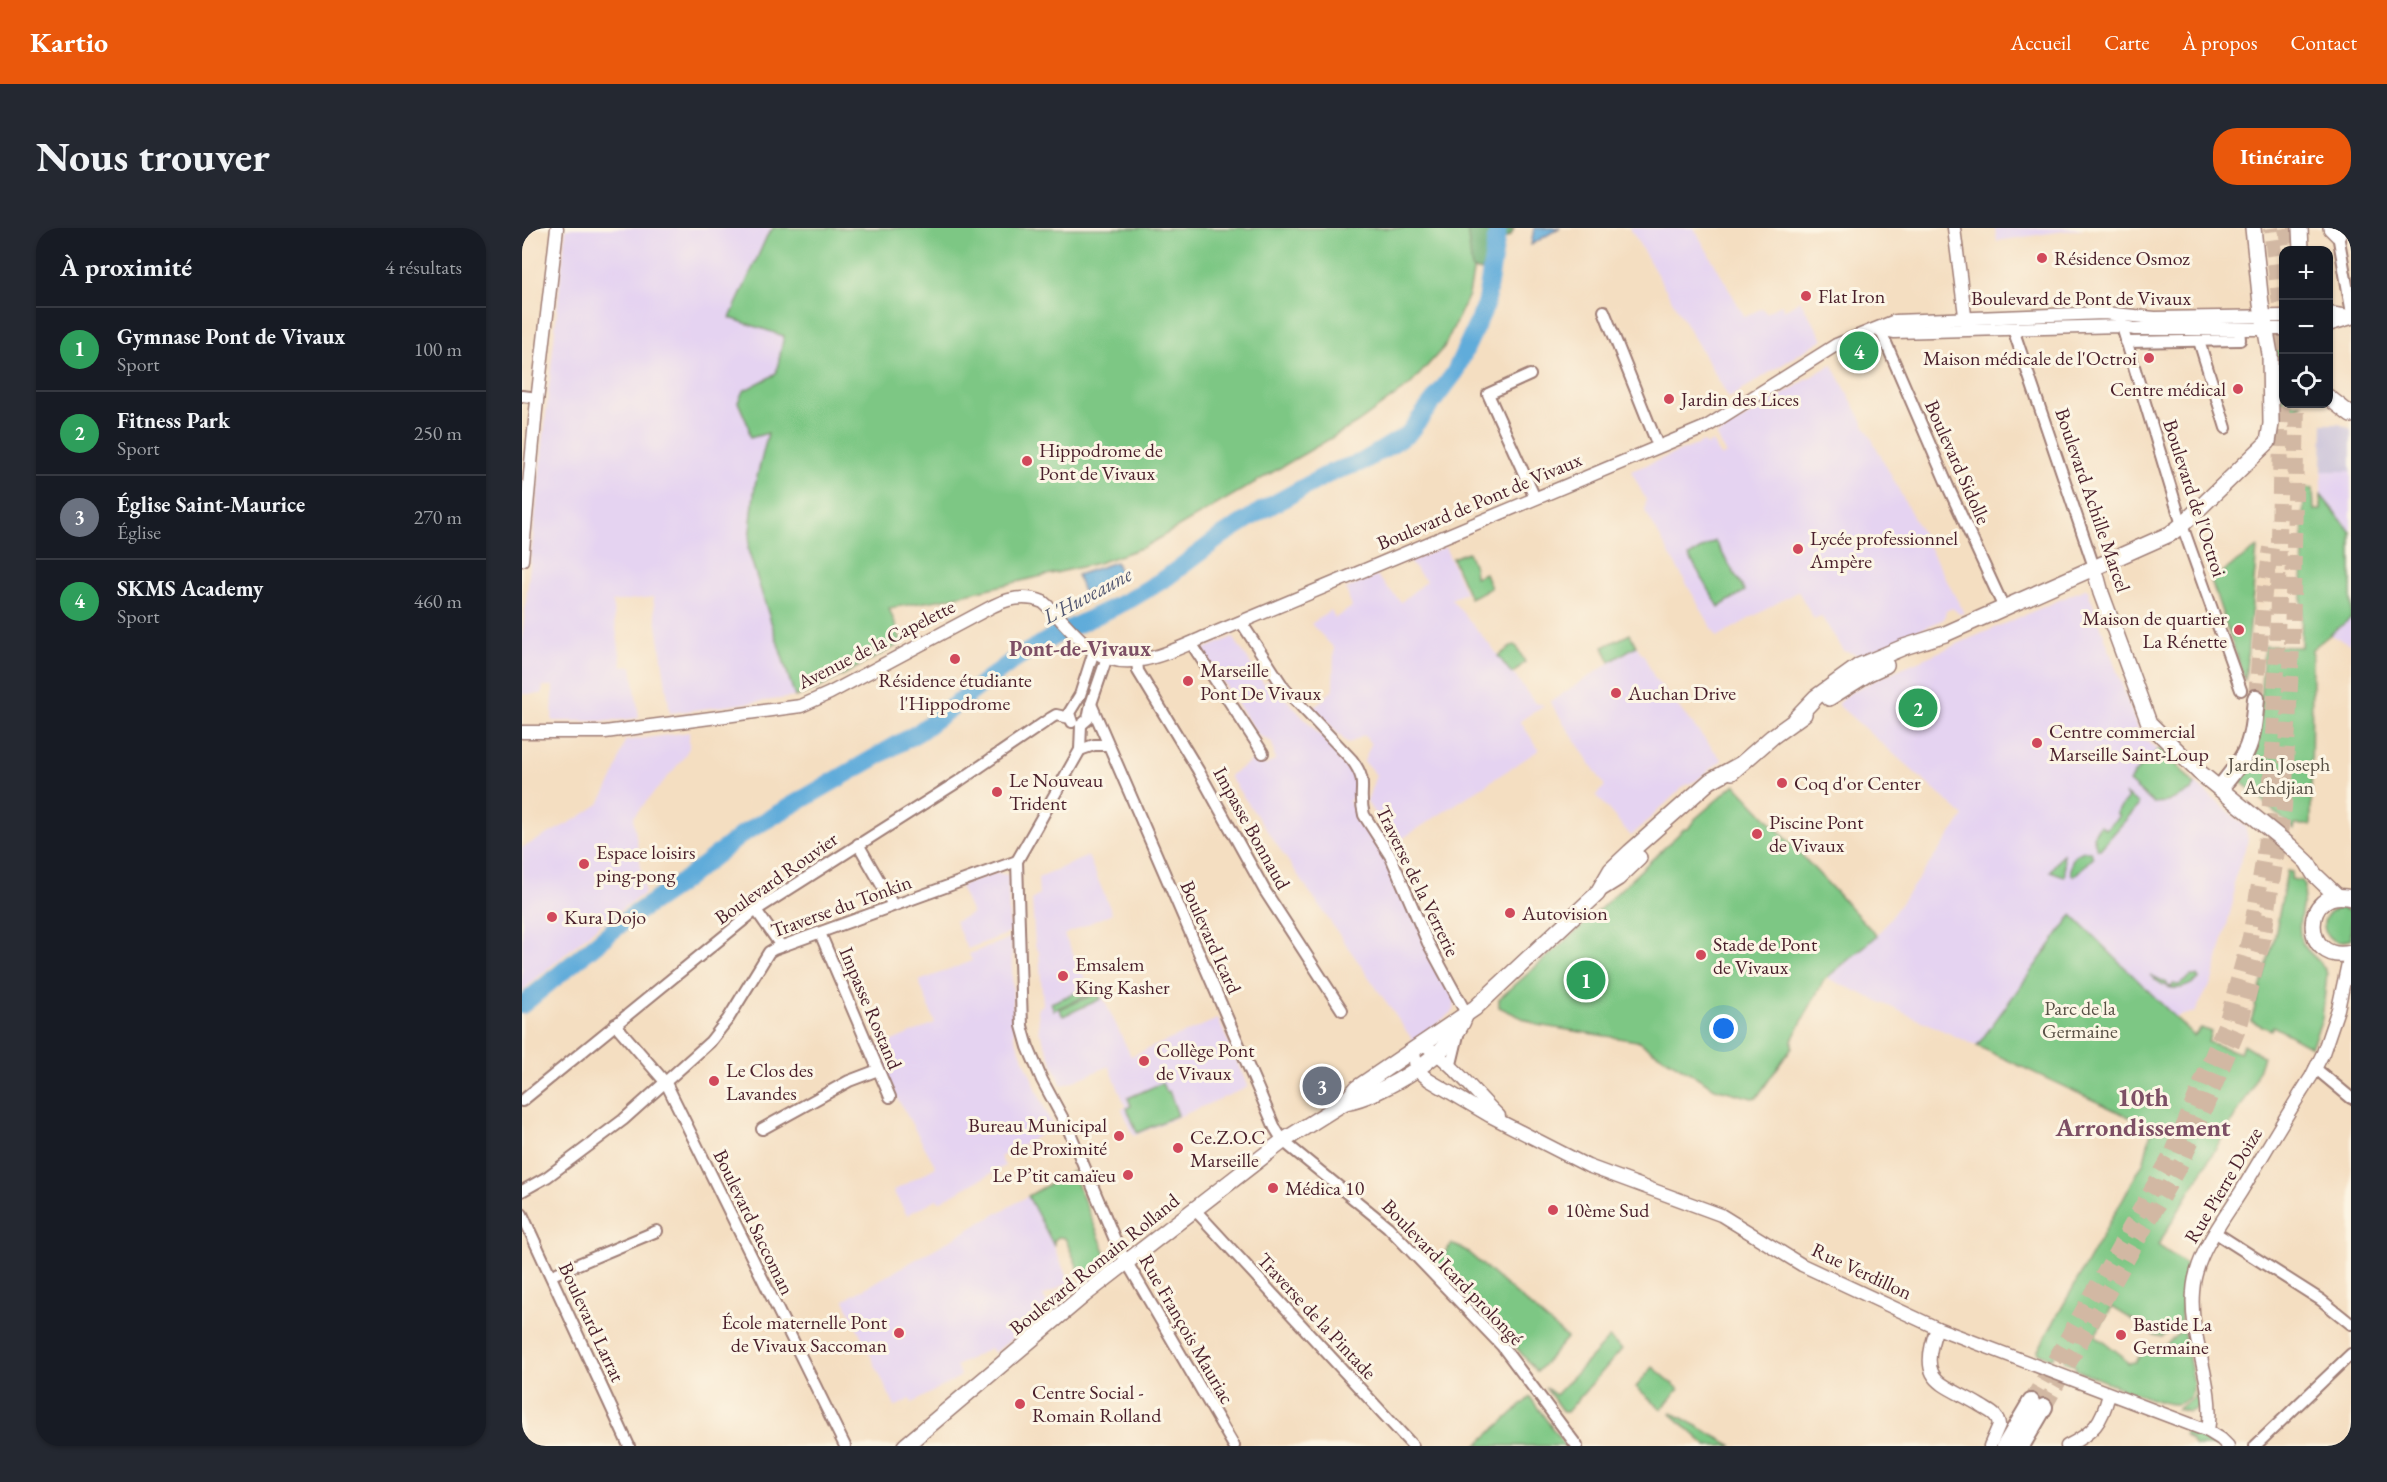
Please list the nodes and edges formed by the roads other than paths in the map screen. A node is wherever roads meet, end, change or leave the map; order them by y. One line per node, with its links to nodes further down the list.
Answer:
1 (557, 228): 26 (street)
2 (1954, 228): 11 (street)
3 (2253, 228): 15 (main road)
4 (2300, 228): 6 (main road)
5 (2335, 230): 7 (street)
6 (2301, 246)
7 (2351, 308)
8 (1604, 311): 30 (street)
9 (2333, 314): 12 (street)
10 (2013, 315): 11 (street, Boulevard de Pont de Vivaux); 14 (street, Boulevard de Pont de Vivaux); 20 (street, Boulevard Achille Marcel)
11 (1965, 317): 19 (street, Boulevard de Pont de Vivaux); 21 (street)
12 (2351, 317): 16 (street)
13 (2279, 318): 15 (street, Boulevard de Pont de Vivaux)
14 (2120, 320): 15 (street, Boulevard de Pont de Vivaux); 17 (street, Boulevard de Pont de Vivaux); 20 (street, Boulevard de Pont de Vivaux); 23 (street, Boulevard de l'Octroi)
15 (2265, 323): 17 (street, Boulevard de Pont de Vivaux); 18 (street, Boulevard de Pont de Vivaux); 32 (main road, Boulevard Romain Rolland)
16 (2333, 323)
17 (2240, 328): 22 (street)
18 (2279, 328)
19 (1880, 329): 21 (street, Boulevard de Pont de Vivaux); 30 (street, Boulevard de Pont de Vivaux); 35 (street, Boulevard Sidolle)
20 (2013, 329): 21 (street, Boulevard de Pont de Vivaux); 34 (street, Boulevard Achille Marcel)
21 (1966, 330)
22 (2199, 340): 23 (street); 29 (street)
23 (2126, 342): 32 (street, Boulevard de l'Octroi)
24 (1530, 375): 31 (street)
25 (522, 396): 26 (street)
26 (538, 398): 33 (street)
27 (2333, 402): 28 (main road)
28 (2351, 415)
29 (2226, 428)
30 (1658, 447): 31 (street, Boulevard de Pont de Vivaux)
31 (1535, 498): 36 (street, Boulevard de Pont de Vivaux)
32 (2182, 525): 34 (main road, Boulevard Romain Rolland); 42 (street, Boulevard de l'Octroi)
33 (522, 560)
34 (2094, 567): 35 (main road, Boulevard Romain Rolland); 51 (main road, Boulevard Achille Marcel)
35 (2004, 608): 63 (main road, Boulevard Romain Rolland)
36 (1241, 622): 38 (street, Boulevard de Pont de Vivaux); 63 (street, Traverse de la Verrerie)
37 (1082, 640): 39 (street, Boulevard de Pont de Vivaux); 47 (street, Avenue de la Capelette)
38 (1191, 643): 41 (street, Boulevard de Pont de Vivaux); 50 (street)
39 (1094, 651): 40 (street, Boulevard de Pont de Vivaux); 45 (street)
40 (1107, 657): 41 (street, Boulevard de Pont de Vivaux); 44 (street)
41 (1137, 661): 62 (street, Impasse Bonnaud)
42 (2241, 690)
43 (2256, 698): 51 (highway)
44 (1091, 704): 46 (street); 48 (street, Boulevard Icard)
45 (1070, 717): 46 (street); 52 (street, Boulevard Rouvier)
46 (1081, 725): 49 (street)
47 (522, 732)
48 (1107, 746): 49 (street); 81 (street, Boulevard Icard)
49 (1080, 750): 53 (street)
50 (1263, 753)
51 (2220, 788): 54 (main road, Boulevard Achille Marcel)
52 (858, 844): 56 (street); 58 (street, Boulevard Rouvier)
53 (1017, 861): 56 (street, Traverse du Tonkin); 87 (street, Rue François Mauriac)
54 (2314, 874): 55 (main road, Boulevard Achille Marcel); 57 (main road)
55 (2344, 897): 57 (main road)
56 (893, 905): 59 (street, Traverse du Tonkin)
57 (2319, 907): 61 (main road)
58 (756, 910): 60 (street); 64 (street, Boulevard Rouvier)
59 (820, 933): 60 (street, Traverse du Tonkin); 71 (street, Impasse Rostand)
60 (781, 946): 73 (street, Traverse du Tonkin)
61 (2345, 953): 69 (street, Rue Pierre Doize)
62 (1342, 1010)
63 (1466, 1013): 65 (main road, Boulevard Romain Rolland); 66 (main road, Boulevard Romain Rolland)
64 (615, 1024): 73 (street, Boulevard Saccoman); 77 (street, Boulevard Rouvier)
65 (1461, 1029): 67 (main road, Boulevard Romain Rolland); 68 (street)
66 (1418, 1048): 67 (street, Rue Verdillon); 70 (street); 78 (main road, Boulevard Romain Rolland)
67 (1437, 1053): 68 (street, Rue Verdillon); 70 (main road, Boulevard Romain Rolland)
68 (1450, 1064): 72 (street, Rue Verdillon)
69 (2315, 1068): 76 (street); 86 (street, Rue Pierre Doize)
70 (1416, 1069): 74 (street, Rue Verdillon); 78 (main road, Boulevard Romain Rolland)
71 (878, 1070): 75 (street, Impasse Rostand); 80 (street)
72 (1465, 1082): 74 (street); 79 (street, Rue Verdillon)
73 (666, 1083): 82 (street, Traverse du Tonkin); 95 (street, Boulevard Saccoman)
74 (1455, 1096): 79 (street, Rue Verdillon)
75 (890, 1097)
76 (2351, 1098)
77 (522, 1101)
78 (1345, 1102): 81 (main road, Boulevard Romain Rolland)
79 (1509, 1125): 90 (street, Rue Verdillon)
80 (762, 1129)
81 (1283, 1141): 83 (main road, Boulevard Romain Rolland); 99 (street, Boulevard Icard prolongé)
82 (522, 1191)
83 (1196, 1209): 87 (main road, Boulevard Romain Rolland); 98 (street, Traverse de la Pintade)
84 (522, 1214): 88 (street, Boulevard Larrat)
85 (657, 1231): 88 (street)
86 (2216, 1233): 89 (street); 93 (street, Rue Pierre Doize)
87 (1127, 1262): 96 (main road, Boulevard Romain Rolland); 97 (street, Rue François Mauriac)
88 (552, 1275): 94 (street, Boulevard Larrat)
89 (2351, 1324)
90 (1937, 1328): 92 (street, Rue Verdillon); 100 (street)
91 (2351, 1354): 105 (street)
92 (2109, 1394): 93 (street, Rue Verdillon); 103 (street)
93 (2208, 1431): 104 (street)
94 (629, 1446)
95 (845, 1446)
96 (905, 1446)
97 (1234, 1446)
98 (1413, 1446)
99 (1577, 1446)
100 (1990, 1446)
101 (2005, 1446): 102 (highway)
102 (2021, 1446)
103 (2067, 1446)
104 (2228, 1446)
105 (2255, 1446)

